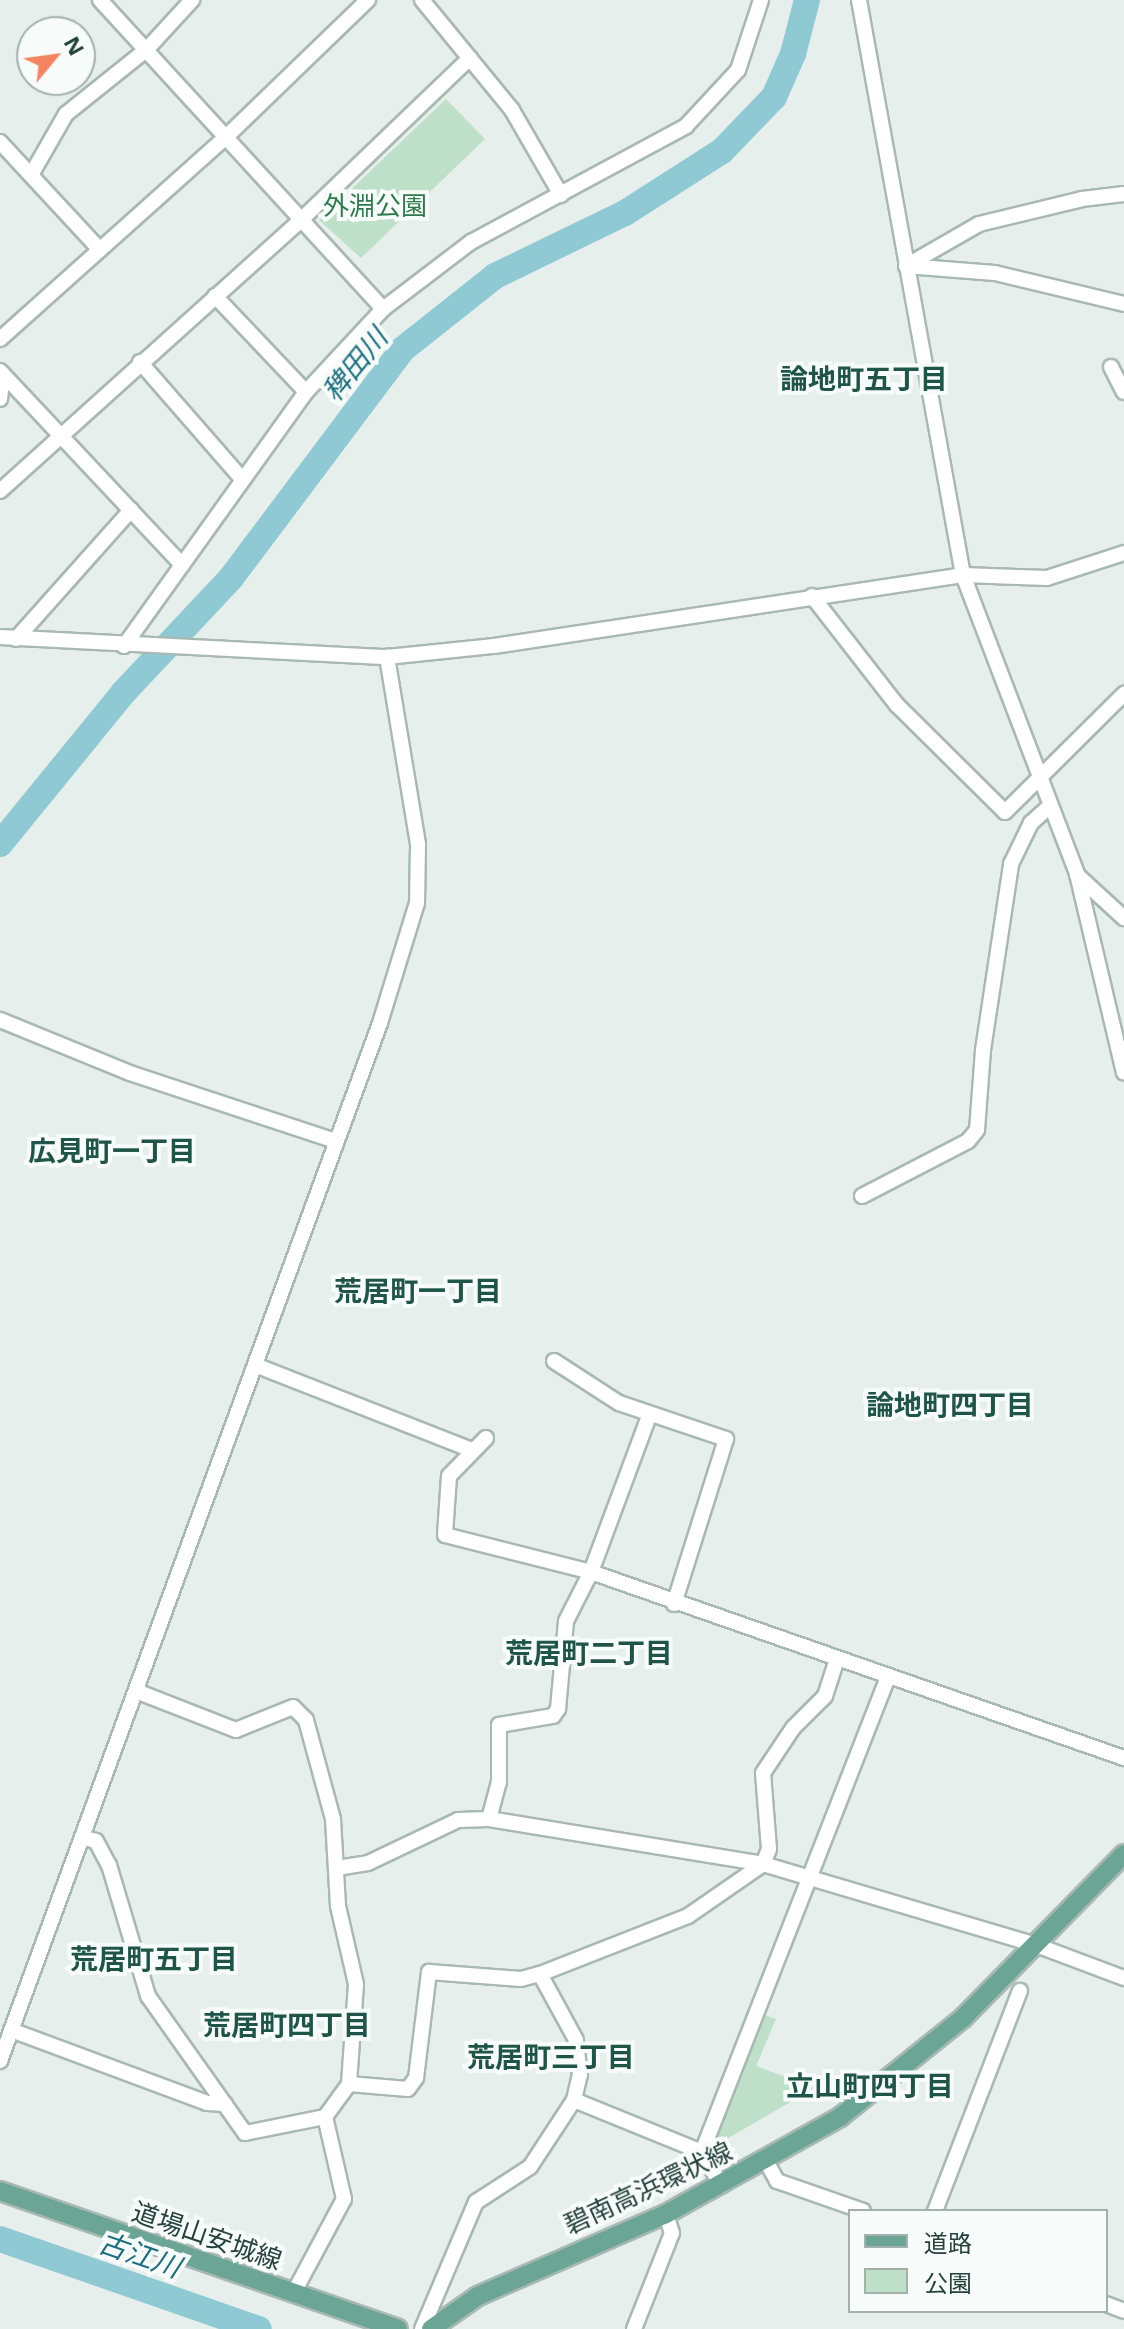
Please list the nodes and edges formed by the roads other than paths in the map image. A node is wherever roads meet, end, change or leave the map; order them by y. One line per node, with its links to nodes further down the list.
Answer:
1 (100, 0): 7 (street)
2 (192, 0): 7 (street)
3 (368, 0): 9 (street)
4 (422, 0): 8 (street)
5 (761, 0): 13 (street)
6 (859, 0): 16 (street)
7 (147, 49): 9 (street); 11 (street)
8 (470, 58): 13 (street); 14 (street)
9 (227, 136): 14 (street); 15 (street)
10 (0, 142): 11 (street)
11 (31, 175): 15 (street)
12 (1124, 194): 16 (street)
13 (561, 195): 19 (street)
14 (303, 218): 17 (street); 19 (street)
15 (100, 250): 20 (street)
16 (906, 266): 18 (street); 33 (street)
17 (215, 296): 21 (street); 24 (street)
18 (1124, 304)
19 (383, 309): 24 (street)
20 (0, 339)
21 (140, 362): 27 (street); 28 (street)
22 (1111, 367): 25 (street)
23 (1, 372): 26 (street); 27 (street)
24 (306, 392): 28 (street)
25 (1124, 392)
26 (0, 399)
27 (61, 435): 29 (street); 30 (street)
28 (242, 479): 32 (street)
29 (0, 491)
30 (131, 510): 32 (street); 36 (street)
31 (1124, 553): 33 (street)
32 (182, 565): 37 (street)
33 (963, 575): 34 (street); 40 (street)
34 (812, 596): 38 (street); 40 (street)
35 (0, 637): 36 (street)
36 (16, 639): 37 (street)
37 (124, 646): 38 (street)
38 (387, 657): 46 (street)
39 (1124, 694): 40 (street)
40 (1038, 775): 41 (street)
41 (1050, 806): 42 (street); 47 (street)
42 (1077, 874): 43 (street); 45 (street)
43 (1124, 918)
44 (0, 1020): 46 (street)
45 (1124, 1073)
46 (336, 1141): 49 (street)
47 (862, 1196)
48 (554, 1361): 50 (street)
49 (255, 1365): 52 (street); 57 (street)
50 (649, 1416): 53 (street); 54 (street)
51 (486, 1438): 52 (street)
52 (472, 1450): 53 (street)
53 (591, 1572): 54 (street); 59 (street)
54 (674, 1604): 55 (street)
55 (837, 1660): 56 (street); 62 (street)
56 (888, 1677): 58 (street); 64 (street)
57 (136, 1691): 60 (street); 63 (street)
58 (1124, 1758)
59 (489, 1819): 62 (street); 63 (street)
60 (84, 1838): 69 (street); 73 (street)
61 (1124, 1854): 65 (main road, 碧南高浜環状線)
62 (763, 1864): 64 (street); 66 (street)
63 (337, 1868): 71 (street)
64 (809, 1878): 65 (street); 75 (street)
65 (1036, 1945): 67 (street); 76 (main road, 碧南高浜環状線)
66 (540, 1974): 71 (street); 72 (street)
67 (1124, 1978)
68 (1020, 1991): 80 (street)
69 (11, 2030): 70 (street); 73 (street)
70 (0, 2061)
71 (349, 2084): 74 (street)
72 (574, 2100): 75 (street); 84 (street)
73 (225, 2104): 74 (street)
74 (325, 2117): 82 (street)
75 (702, 2152): 77 (street)
76 (766, 2161): 77 (main road, 碧南高浜環状線); 79 (street)
77 (722, 2186): 81 (main road, 碧南高浜環状線)
78 (0, 2191): 82 (main road, 道場山安城線)
79 (857, 2209)
80 (936, 2209)
81 (666, 2214): 85 (main road, 碧南高浜環状線); 86 (street)
82 (293, 2294): 83 (main road, 道場山安城線)
83 (398, 2329)
84 (422, 2329)
85 (431, 2329)
86 (634, 2329)

